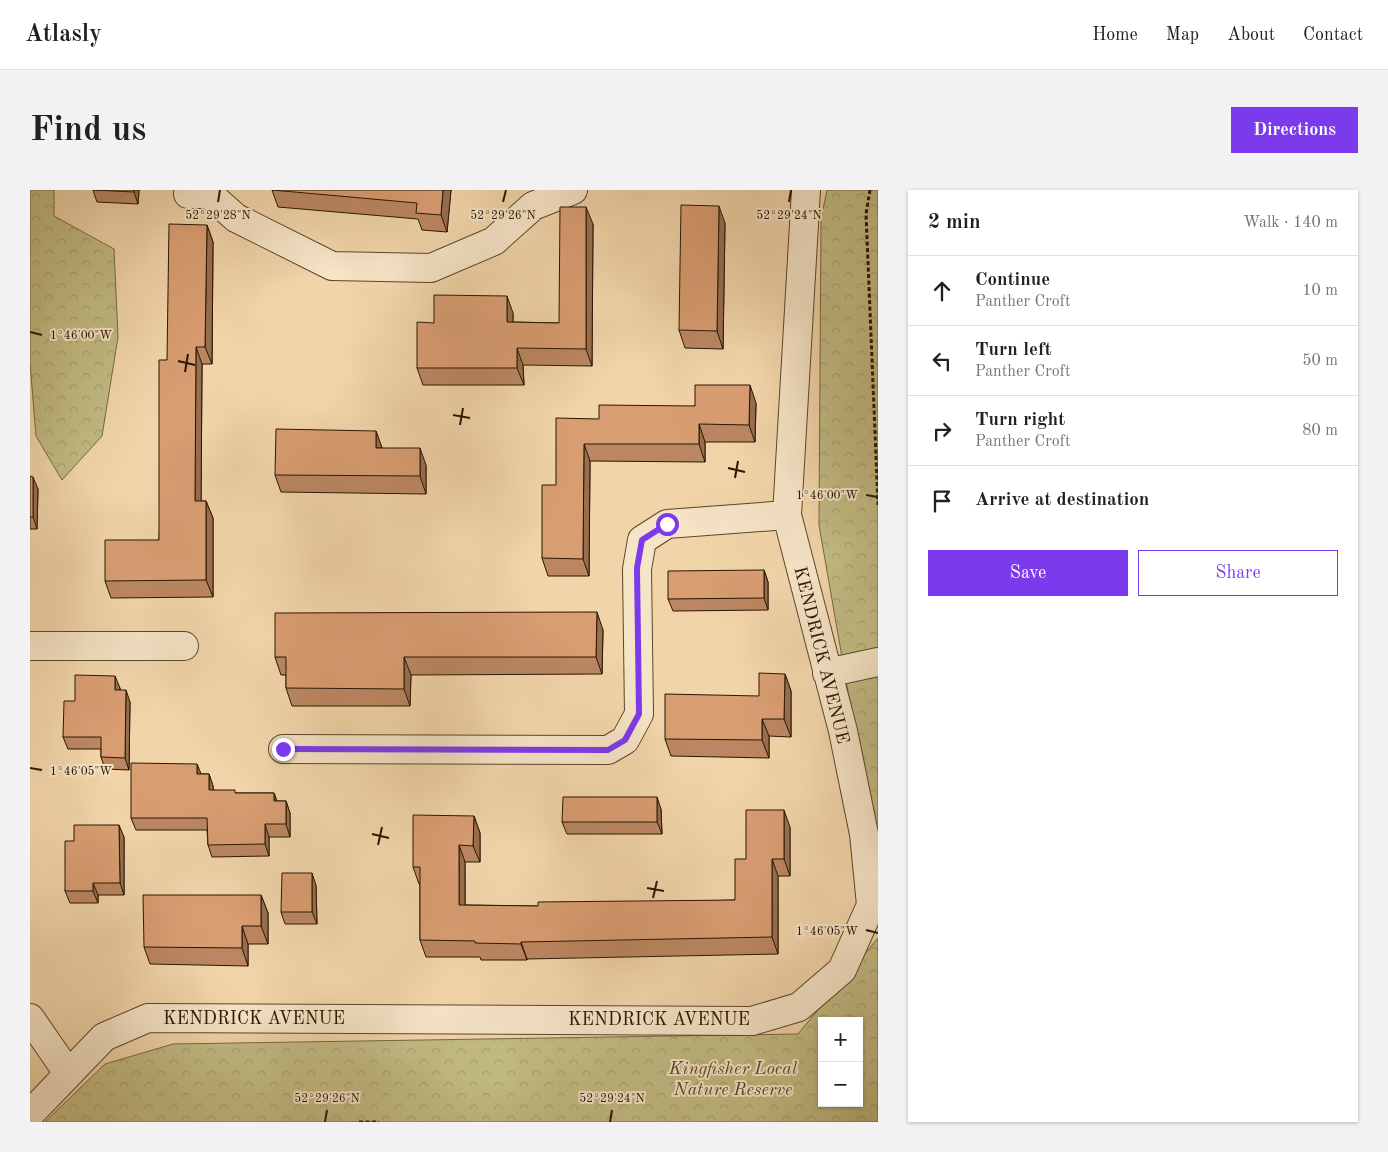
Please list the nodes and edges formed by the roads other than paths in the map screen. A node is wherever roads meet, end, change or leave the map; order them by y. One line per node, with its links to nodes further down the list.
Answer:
1 (573, 190): 3 (street)
2 (806, 190): 4 (street, KENDRICK AVENUE)
3 (188, 194)
4 (787, 515): 8 (street, KENDRICK AVENUE); 9 (street)
5 (30, 646): 6 (street)
6 (184, 646)
7 (878, 662): 8 (street)
8 (827, 672): 11 (street, KENDRICK AVENUE)
9 (283, 749)
10 (30, 1018): 11 (street)
11 (68, 1073): 12 (street, KENDRICK AVENUE)
12 (30, 1114)

